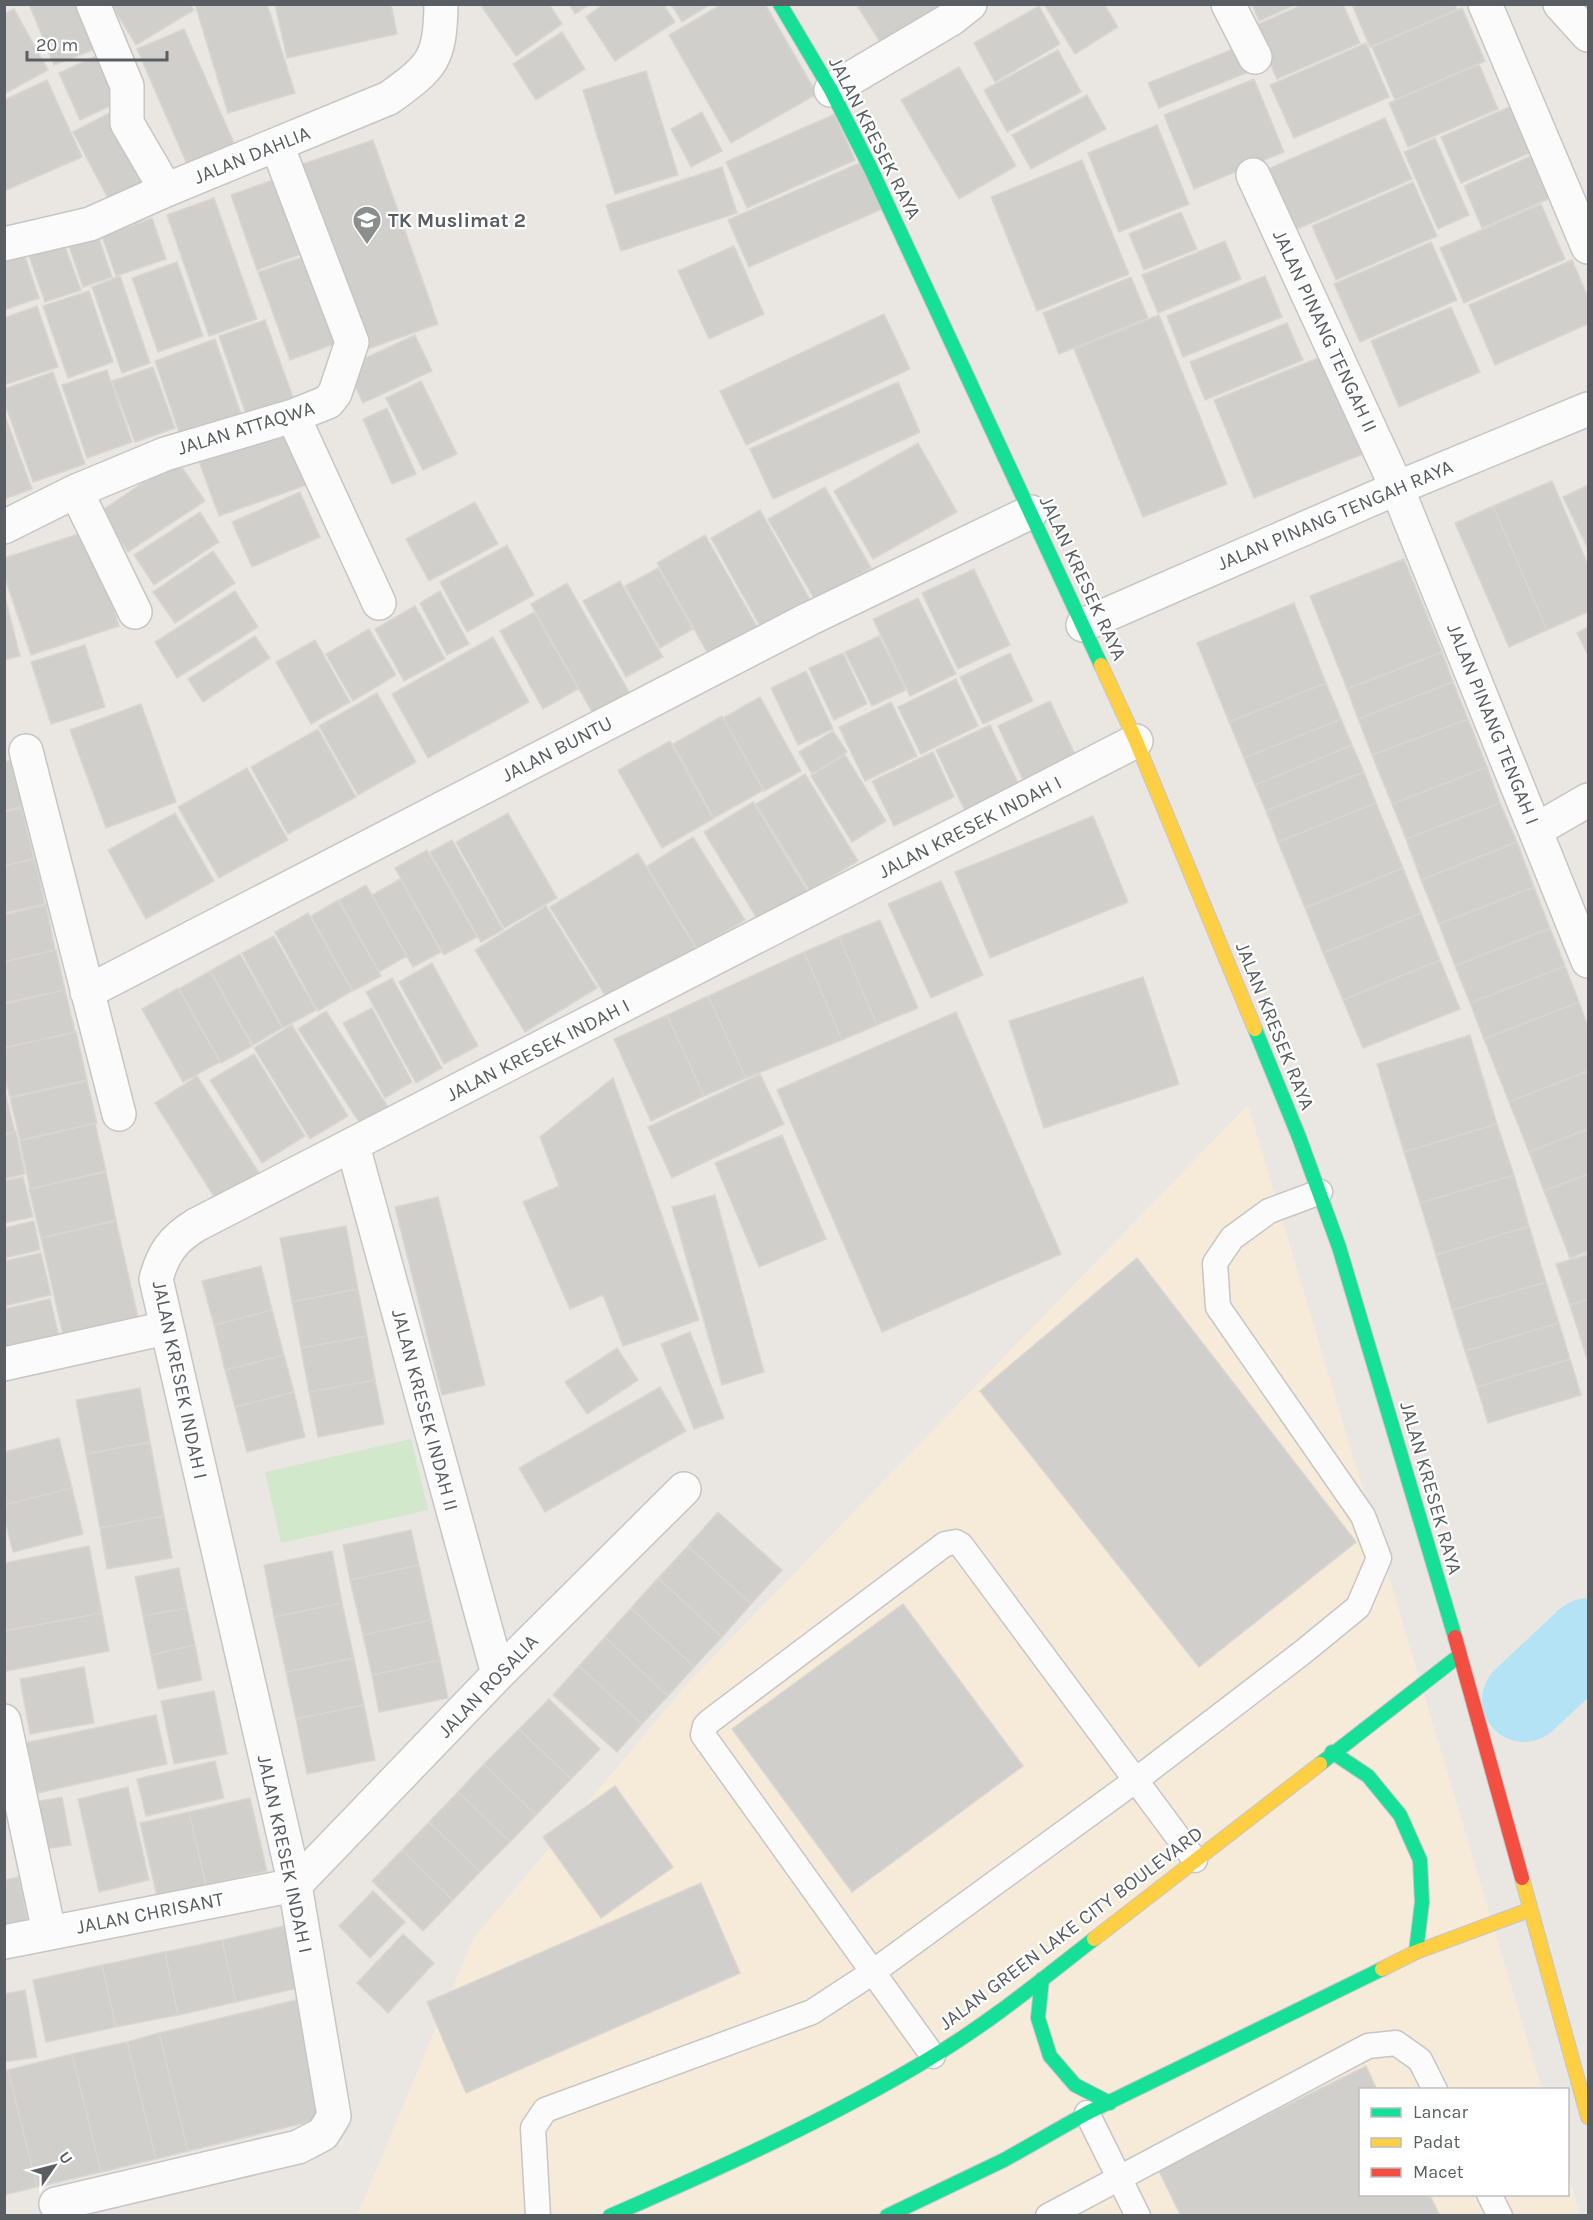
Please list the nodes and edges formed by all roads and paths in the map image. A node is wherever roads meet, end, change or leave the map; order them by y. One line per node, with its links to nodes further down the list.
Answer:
1 (93, 4): 13 (street)
2 (441, 4): 11 (street, JALAN DAHLIA)
3 (780, 4): 10 (street, JALAN KRESEK RAYA)
4 (970, 4): 10 (street)
5 (1228, 4): 9 (street)
6 (1485, 4): 15 (street)
7 (1560, 4): 8 (street)
8 (1588, 35)
9 (1255, 57)
10 (831, 90): 20 (street, JALAN KRESEK RAYA)
11 (277, 145): 13 (street, JALAN DAHLIA); 17 (street, JALAN ATTAQWA)
12 (1253, 175): 18 (street, JALAN PINANG TENGAH II)
13 (166, 190): 14 (street, JALAN DAHLIA)
14 (4, 244)
15 (1588, 248)
16 (1588, 409): 18 (street, JALAN PINANG TENGAH RAYA)
17 (293, 416): 19 (street, JALAN ATTAQWA); 22 (street)
18 (1397, 488): 24 (street, JALAN PINANG TENGAH RAYA); 28 (street, JALAN PINANG TENGAH I)
19 (76, 491): 21 (street, JALAN ATTAQWA); 23 (street)
20 (1030, 512): 24 (street, JALAN KRESEK RAYA); 30 (street, JALAN BUNTU)
21 (4, 527)
22 (379, 603)
23 (135, 612)
24 (1083, 625): 25 (street, JALAN KRESEK RAYA)
25 (1136, 741): 32 (street, JALAN KRESEK INDAH I); 33 (street, JALAN KRESEK RAYA)
26 (26, 751): 30 (street)
27 (1588, 800): 28 (street)
28 (1536, 830): 29 (street, JALAN PINANG TENGAH I)
29 (1588, 961)
30 (87, 992): 31 (street)
31 (119, 1114)
32 (353, 1146): 34 (street, JALAN KRESEK INDAH I); 38 (street, JALAN KRESEK INDAH II)
33 (1320, 1192): 37 (street, JALAN KRESEK RAYA); 41 (lane)
34 (166, 1328): 35 (street); 43 (street, JALAN KRESEK INDAH I)
35 (4, 1364)
36 (684, 1489): 38 (street, JALAN ROSALIA)
37 (1460, 1654): 40 (street, JALAN GREEN LAKE CITY BOULEVARD); 44 (street, JALAN KRESEK RAYA)
38 (498, 1674): 43 (street, JALAN ROSALIA)
39 (4, 1721): 45 (street)
40 (1332, 1752): 42 (street, JALAN GREEN LAKE CITY BOULEVARD); 47 (street)
41 (1136, 1780): 42 (lane); 48 (lane); 48 (lane)
42 (1195, 1860): 49 (street, JALAN GREEN LAKE CITY BOULEVARD)
43 (295, 1885): 45 (street, JALAN CHRISANT); 57 (street, JALAN KRESEK INDAH I)
44 (1529, 1910): 47 (street); 54 (street, JALAN KRESEK RAYA)
45 (49, 1932): 46 (street, JALAN CHRISANT)
46 (4, 1942)
47 (1416, 1952): 52 (street)
48 (873, 1972): 50 (lane); 58 (lane)
49 (1042, 1979): 50 (street, JALAN GREEN LAKE CITY BOULEVARD); 52 (street)
50 (933, 2056): 59 (street, JALAN GREEN LAKE CITY BOULEVARD)
51 (1434, 2088): 55 (lane)
52 (1110, 2103): 53 (street)
53 (1087, 2113): 55 (lane); 60 (street)
54 (1588, 2117)
55 (1119, 2178): 61 (lane); 62 (lane)
56 (1490, 2196): 63 (lane)
57 (56, 2204)
58 (538, 2216)
59 (610, 2216)
60 (887, 2216)
61 (1048, 2216)
62 (1138, 2216)
63 (1500, 2216)

